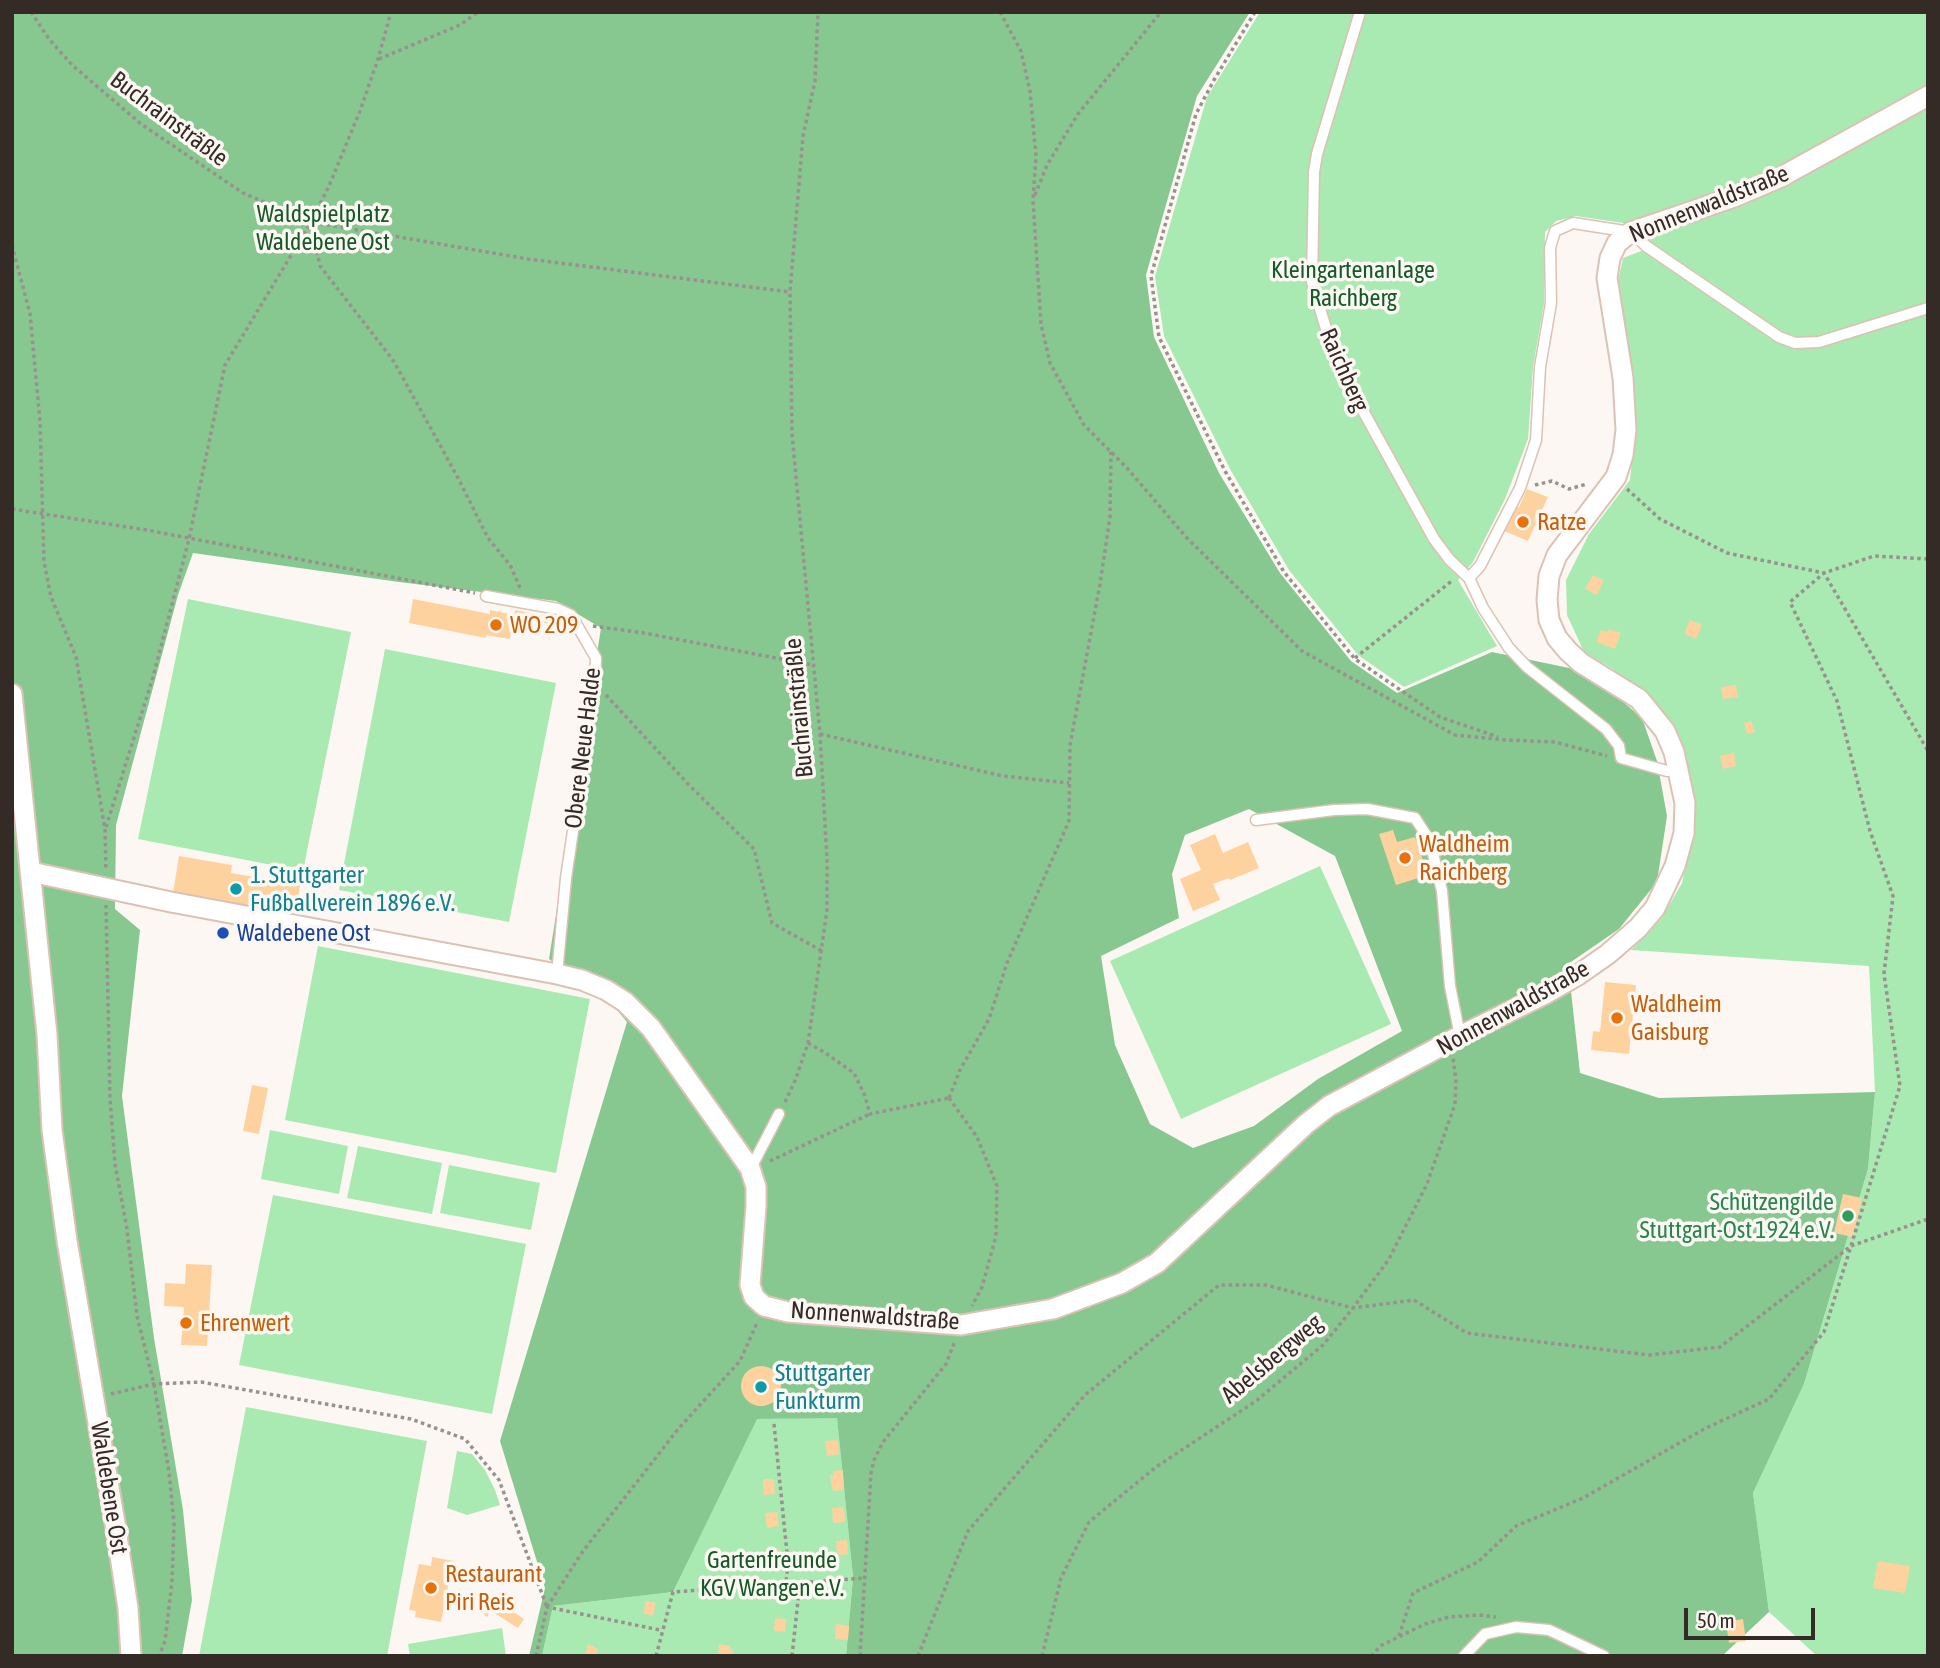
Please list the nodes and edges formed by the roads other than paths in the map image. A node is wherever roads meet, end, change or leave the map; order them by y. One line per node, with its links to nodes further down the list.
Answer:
1 (1360, 12): 5 (lane, Raichberg)
2 (1928, 96): 3 (street, Nonnenwaldstraße)
3 (1631, 232): 4 (lane); 5 (lane); 8 (street, Nonnenwaldstraße)
4 (1928, 308)
5 (1466, 575): 8 (lane, Raichberg)
6 (486, 596): 11 (lane, Obere Neue Halde)
7 (12, 694): 10 (street, Waldebene Ost)
8 (1680, 771): 12 (street, Nonnenwaldstraße)
9 (1256, 820): 12 (lane)
10 (31, 872): 11 (street, Nonnenwaldstraße); 15 (street, Waldebene Ost)
11 (557, 974): 14 (street, Nonnenwaldstraße)
12 (1455, 1039): 14 (street, Nonnenwaldstraße)
13 (779, 1114): 14 (lane)
14 (750, 1168)
15 (131, 1656)
16 (1464, 1656): 17 (lane)
17 (1604, 1656)

